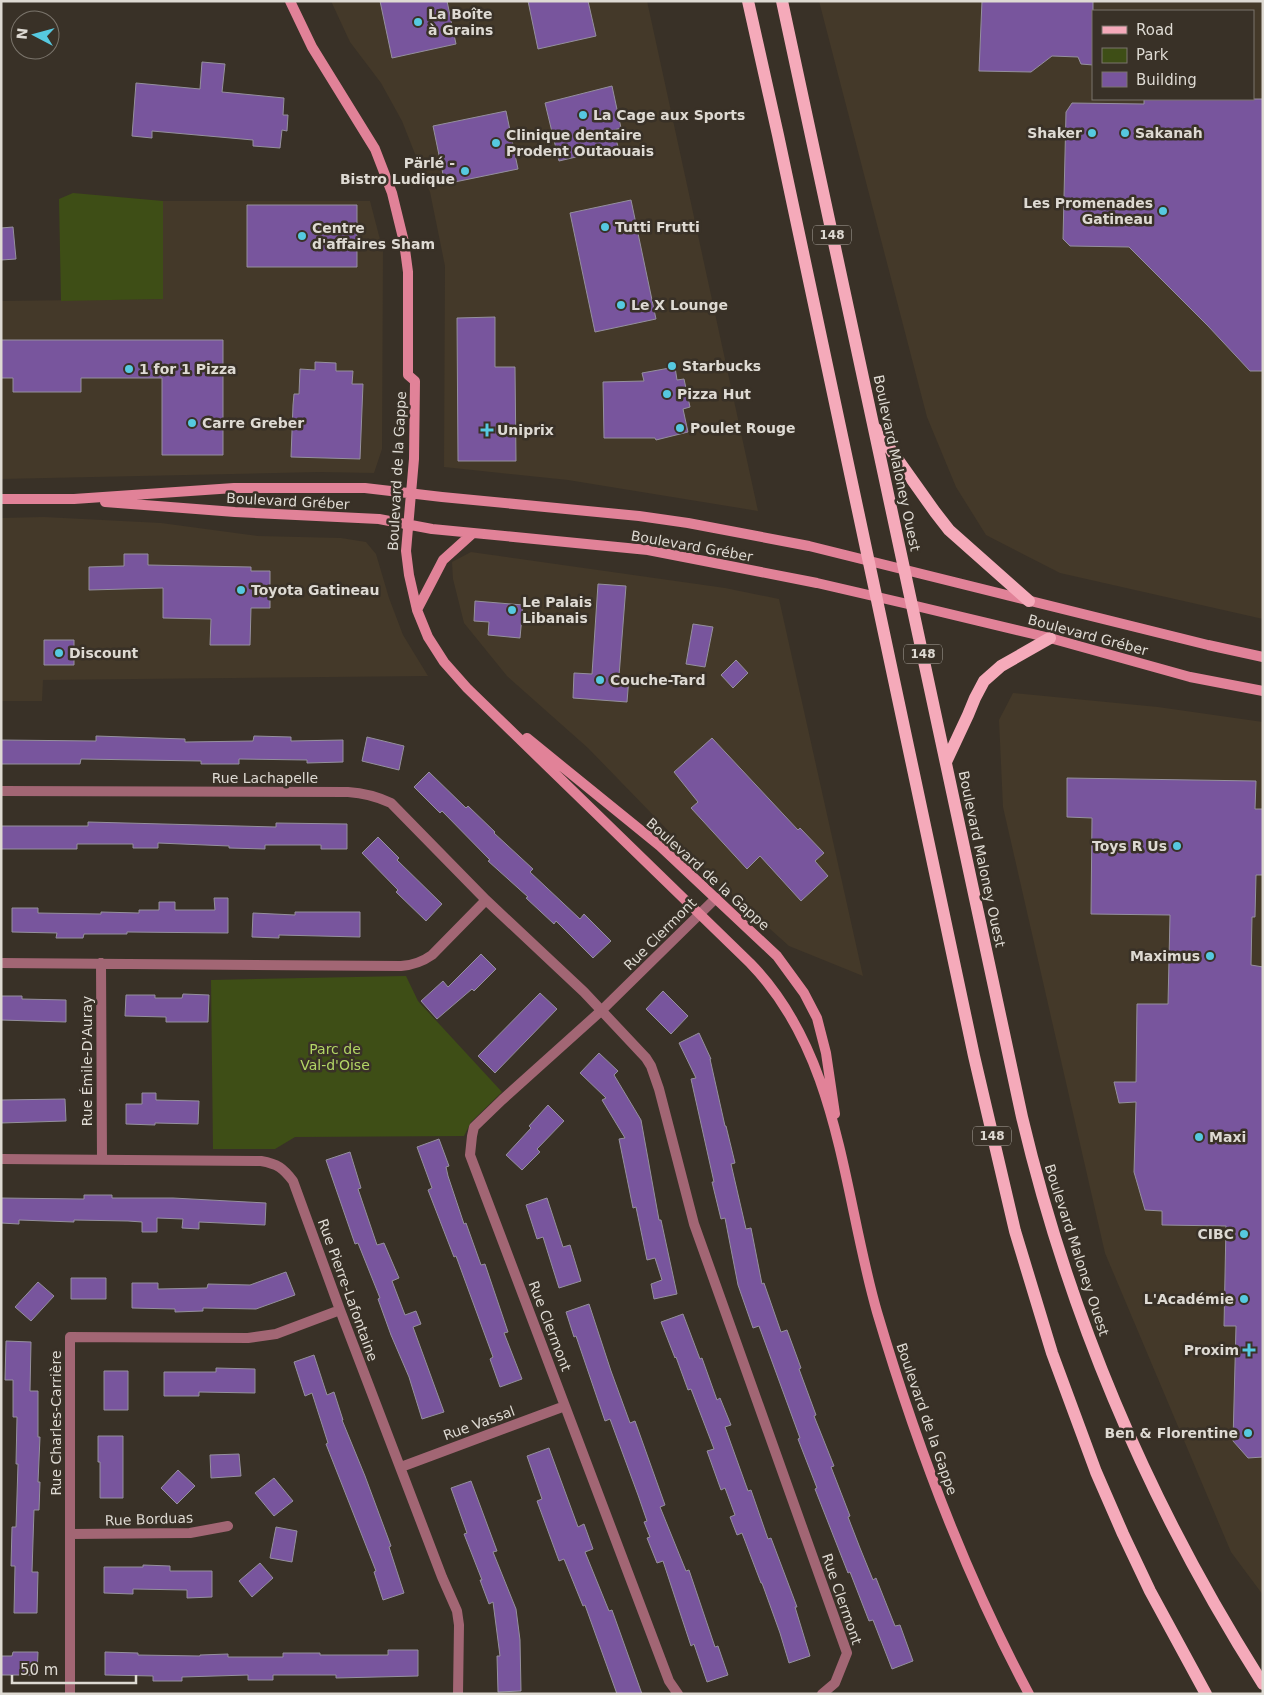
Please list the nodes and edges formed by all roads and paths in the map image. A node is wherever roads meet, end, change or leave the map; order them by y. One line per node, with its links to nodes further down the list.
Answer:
1 (290, 1): 5 (main road, Boulevard de la Gappe)
2 (748, 1): 10 (main road, 148)
3 (782, 1): 4 (main road, Boulevard Maloney Ouest / 148)
4 (873, 425): 11 (main road, Boulevard Maloney Ouest / 148); 13 (main road)
5 (411, 493): 7 (main road, Boulevard Gréber); 8 (main road, Boulevard de la Gappe); 10 (main road, Boulevard Gréber)
6 (1, 499): 7 (main road, Boulevard Gréber)
7 (74, 499): 8 (main road, Boulevard Gréber)
8 (408, 524): 9 (main road, Boulevard Gréber); 15 (main road, Boulevard de la Gappe)
9 (473, 533): 12 (main road, Boulevard Gréber); 15 (main road)
10 (869, 561): 11 (main road, Boulevard Gréber); 12 (main road, 148)
11 (905, 570): 13 (main road, Boulevard Gréber); 14 (main road, Boulevard Maloney Ouest / 148)
12 (876, 596): 14 (main road, Boulevard Gréber); 42 (main road, 148)
13 (1029, 601): 17 (main road, Boulevard Gréber)
14 (912, 604): 16 (main road, Boulevard Gréber); 20 (main road, Boulevard Maloney Ouest / 148)
15 (417, 610): 18 (main road, Boulevard de la Gappe)
16 (1050, 638): 19 (main road, Boulevard Gréber); 20 (main road)
17 (1263, 657)
18 (467, 688): 22 (main road, Boulevard de la Gappe); 24 (main road, Boulevard de la Gappe)
19 (1263, 691)
20 (946, 762): 36 (main road, Boulevard Maloney Ouest / 148)
21 (1, 791): 23 (street, Rue Lachapelle)
22 (716, 898): 24 (street, Rue Clermont); 28 (main road, Boulevard de la Gappe)
23 (486, 900): 26 (street); 27 (street, Rue Lachapelle)
24 (700, 914): 27 (street, Rue Clermont); 28 (main road, Boulevard de la Gappe)
25 (1, 963): 26 (street)
26 (101, 963): 29 (street, Rue Émile-D'Auray)
27 (602, 1010): 32 (street, Rue Clermont); 40 (street, Rue Clermont)
28 (838, 1140): 41 (main road, Boulevard de la Gappe)
29 (102, 1158): 30 (street, Rue Pierre-Lafontaine); 31 (street, Rue Pierre-Lafontaine)
30 (1, 1159)
31 (340, 1310): 33 (street, Rue Pierre-Lafontaine); 35 (street, Rue Charles-Carrière)
32 (566, 1406): 33 (street, Rue Vassal); 39 (street, Rue Clermont)
33 (401, 1466): 38 (street, Rue Pierre-Lafontaine)
34 (228, 1526): 35 (street, Rue Borduas)
35 (70, 1534): 37 (street, Rue Charles-Carrière)
36 (1263, 1684)
37 (70, 1694)
38 (458, 1694)
39 (678, 1694)
40 (822, 1694)
41 (1029, 1694)
42 (1206, 1694)

